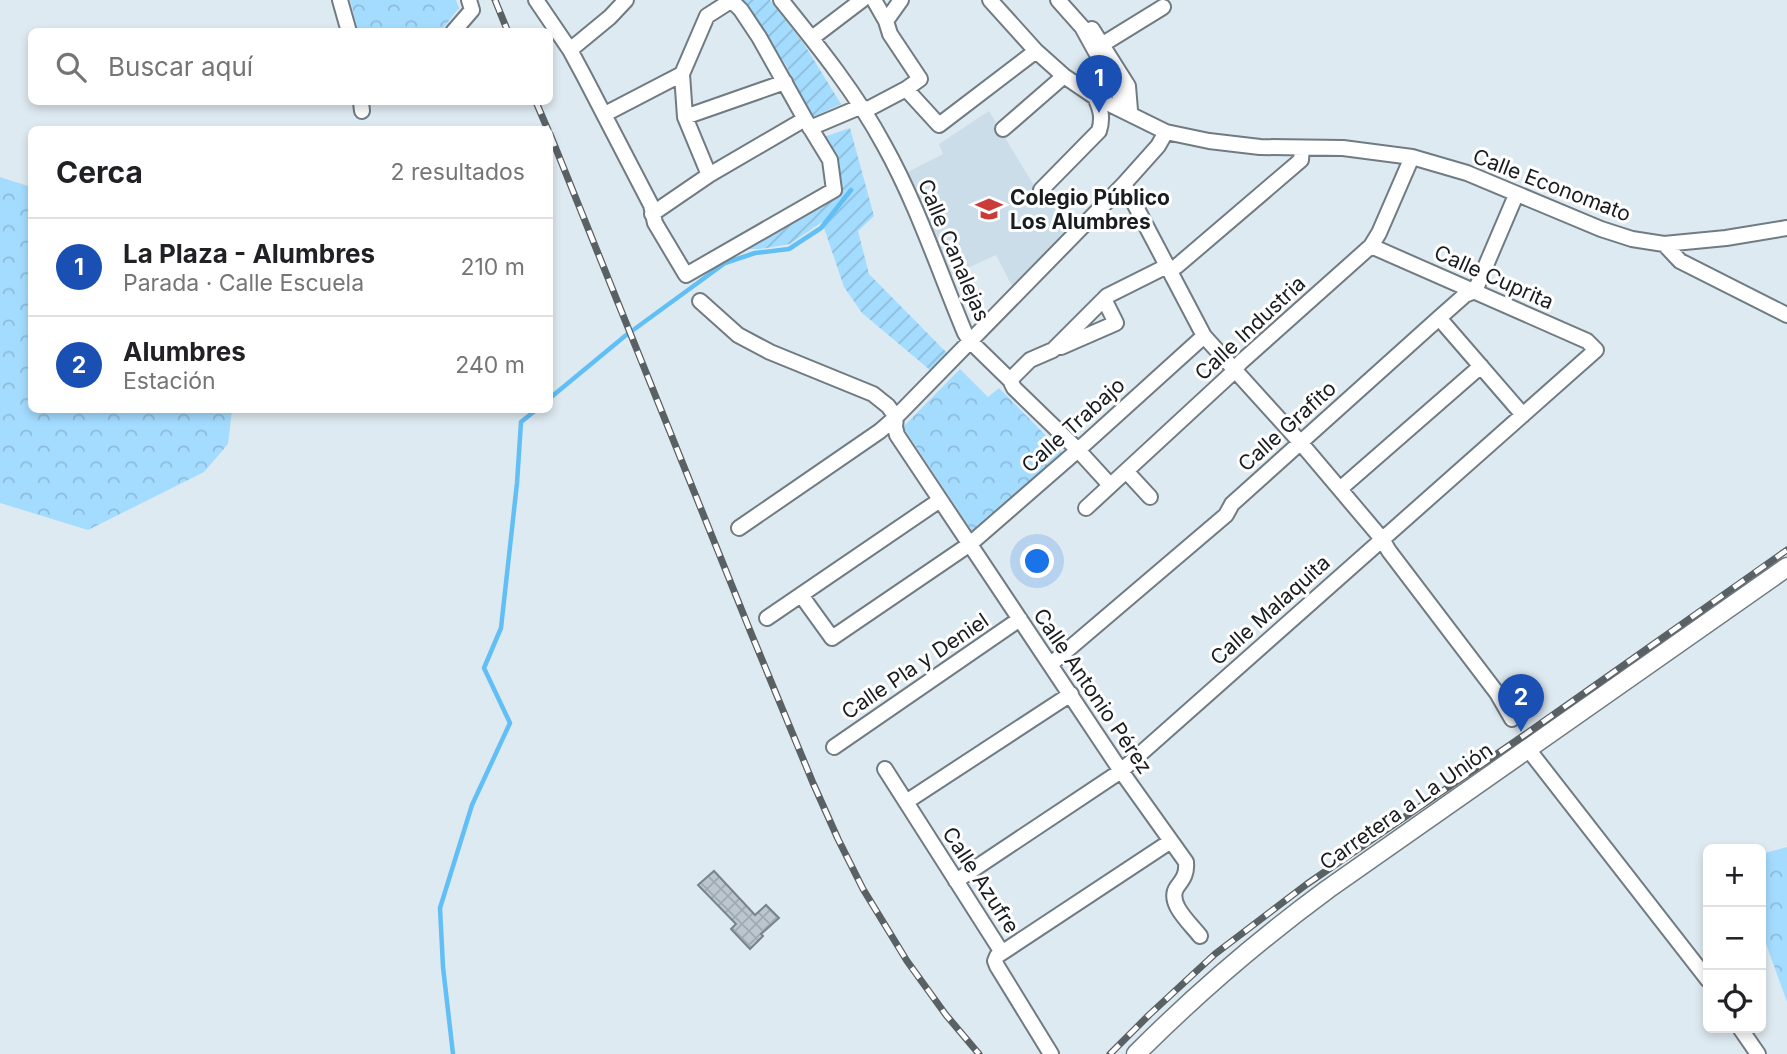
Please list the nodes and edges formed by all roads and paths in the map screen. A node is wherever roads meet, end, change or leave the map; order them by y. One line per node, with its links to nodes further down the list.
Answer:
1 (340, 0): 15 (street)
2 (469, 0): 16 (street)
3 (536, 0): 19 (street)
4 (626, 0): 19 (street)
5 (732, 0): 21 (street); 23 (street)
6 (781, 0): 17 (street, Calle Canalejas)
7 (862, 0): 17 (street)
8 (874, 0): 14 (street)
9 (901, 0): 14 (street)
10 (990, 0): 20 (street, Calle Economato)
11 (1058, 0): 28 (street)
12 (1071, 0): 18 (street)
13 (1163, 6): 18 (street)
14 (886, 21): 24 (street)
15 (348, 28)
16 (456, 28)
17 (811, 38): 26 (street, Calle Canalejas)
18 (1103, 44): 28 (street)
19 (570, 50): 27 (street)
20 (1036, 51): 22 (street, Calle Economato); 24 (street)
21 (682, 74): 27 (street); 29 (street)
22 (1064, 76): 25 (street, Calle Economato); 31 (street)
23 (785, 82): 29 (street); 30 (street)
24 (906, 89): 26 (street)
25 (1095, 97): 28 (street, Calle Economato); 37 (street)
26 (862, 109): 30 (street); 50 (street, Calle Canalejas)
27 (605, 114): 39 (street)
28 (1130, 115): 32 (street, Calle Economato)
29 (685, 117): 35 (street)
30 (807, 124): 35 (street); 39 (street)
31 (1003, 129)
32 (1166, 132): 33 (street, Calle Economato); 36 (street)
33 (1302, 148): 34 (street, Calle Economato); 43 (street)
34 (1412, 157): 38 (street, Calle Economato); 42 (street, Calle Industria)
35 (709, 175): 39 (street)
36 (1124, 184): 43 (street); 50 (street)
37 (1041, 190)
38 (1516, 195): 41 (street, Calle Economato); 44 (street)
39 (652, 214)
40 (1787, 228): 41 (street, Calle Economato)
41 (1664, 244): 47 (street)
42 (1371, 246): 44 (street, Calle Cuprita); 54 (street, Calle Industria)
43 (1168, 268): 45 (street); 49 (street)
44 (1475, 292): 48 (street, Calle Grafito); 52 (street, Calle Cuprita)
45 (1104, 299): 51 (street); 51 (street)
46 (700, 301): 57 (street, Calle Antonio Pérez)
47 (1787, 315)
48 (1439, 318): 53 (street); 58 (street, Calle Grafito)
49 (1204, 336): 54 (street); 59 (street, Calle Trabajo)
50 (970, 341): 55 (street, Calle Canalejas); 57 (street)
51 (1053, 350): 55 (street)
52 (1596, 351): 56 (street, Calle Malaquita)
53 (1481, 366): 56 (street); 62 (street)
54 (1234, 370): 58 (street); 60 (street, Calle Industria)
55 (1010, 380): 59 (street, Calle Canalejas)
56 (1523, 415): 67 (street, Calle Malaquita)
57 (896, 417): 64 (street, Calle Antonio Pérez); 66 (street)
58 (1300, 442): 62 (street); 73 (street, Calle Grafito)
59 (1078, 450): 61 (street, Calle Canalejas); 68 (street, Calle Trabajo)
60 (1126, 471): 61 (street, Calle Industria); 63 (street)
61 (1110, 485): 65 (street, Calle Industria)
62 (1340, 489): 67 (street)
63 (1150, 497)
64 (940, 500): 68 (street, Calle Antonio Pérez); 70 (street)
65 (1086, 508)
66 (738, 528)
67 (1382, 539): 75 (street); 79 (street, Calle Malaquita)
68 (970, 544): 70 (street, Calle Trabajo); 72 (street, Calle Antonio Pérez)
69 (1787, 567): 77 (main road, Carretera a La Unión)
70 (801, 595): 71 (street)
71 (767, 618)
72 (1020, 619): 73 (street, Calle Antonio Pérez); 76 (street, Calle Pla y Deniel)
73 (1051, 664): 74 (street, Calle Antonio Pérez)
74 (1070, 694): 79 (street, Calle Antonio Pérez); 80 (street)
75 (1512, 719)
76 (834, 747)
77 (1528, 749): 85 (street); 88 (main road, Carretera a La Unión)
78 (885, 769): 80 (street, Calle Azufre)
79 (1121, 771): 81 (street, Calle Antonio Pérez); 82 (street, Calle Malaquita)
80 (906, 802): 82 (street, Calle Azufre)
81 (1171, 841): 83 (street, Calle Antonio Pérez); 84 (street, Calle Azufre)
82 (956, 881): 84 (street, Calle Azufre)
83 (1200, 936)
84 (1001, 951): 87 (street)
85 (1703, 973)
86 (1743, 1033): 89 (street)
87 (1051, 1054)
88 (1136, 1054)
89 (1758, 1054)

